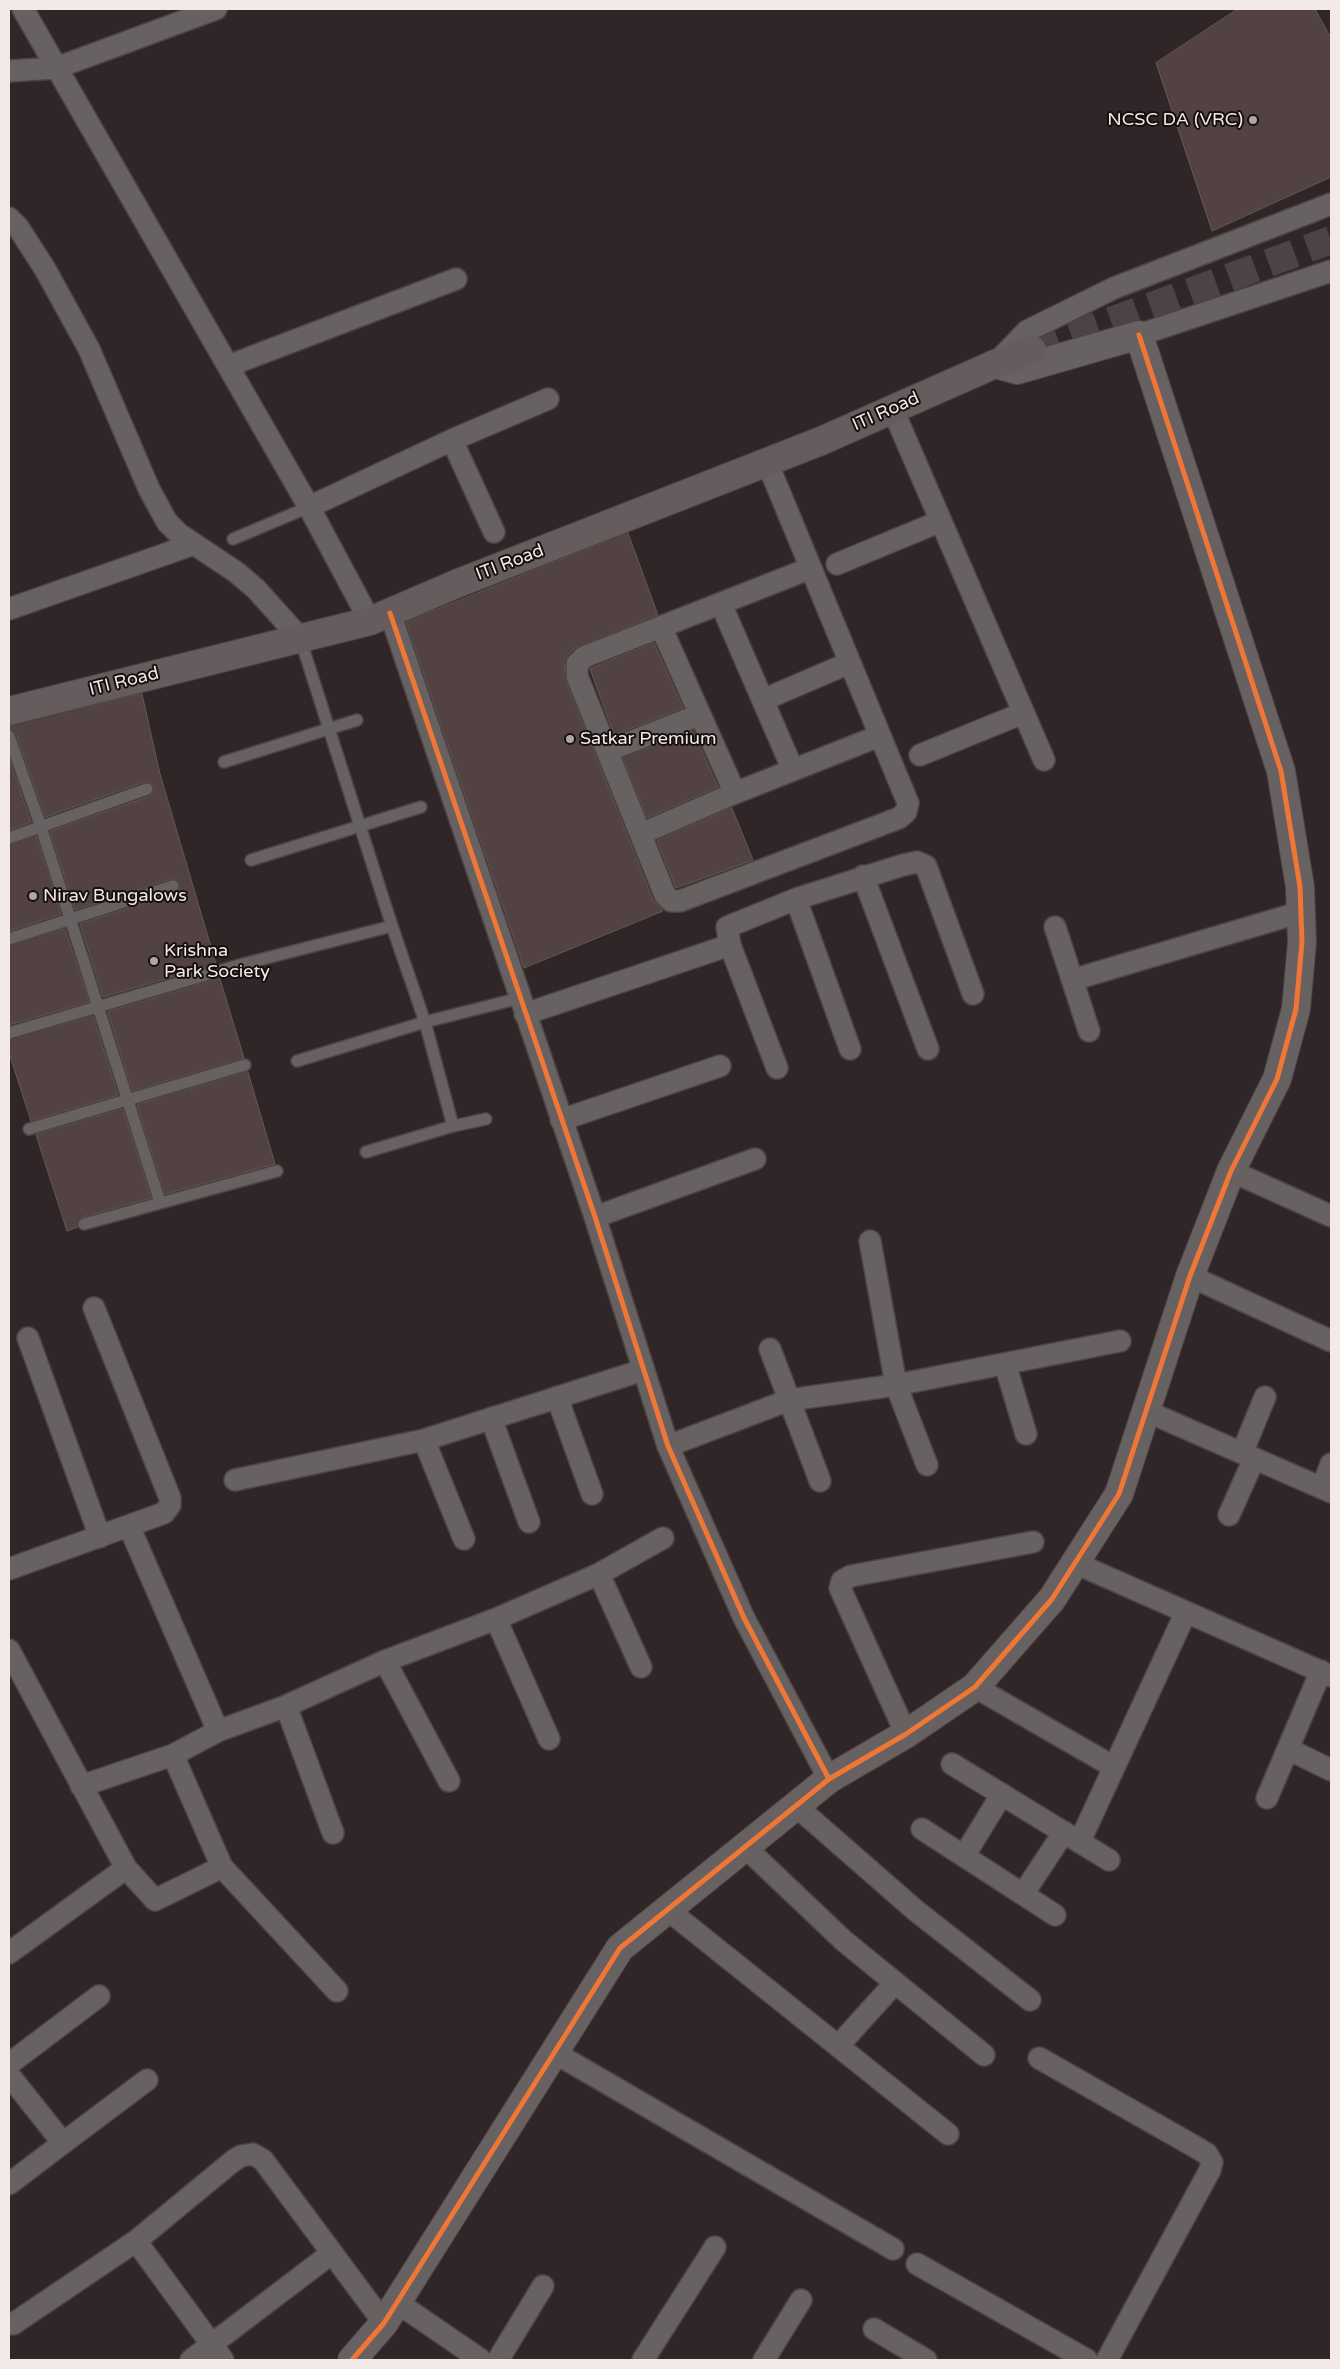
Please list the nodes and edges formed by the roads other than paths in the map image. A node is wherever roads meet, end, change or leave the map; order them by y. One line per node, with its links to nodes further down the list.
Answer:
1 (23, 9): 3 (street)
2 (216, 9): 3 (street)
3 (56, 68): 4 (street); 12 (street)
4 (9, 71)
5 (1331, 204): 11 (street)
6 (9, 218): 21 (street)
7 (1331, 271): 9 (street)
8 (456, 279): 12 (street)
9 (1139, 335): 11 (street); 54 (street)
10 (1032, 350): 11 (main road, ITI Road)
11 (995, 364): 14 (main road, ITI Road)
12 (228, 366): 17 (street)
13 (548, 399): 15 (street)
14 (893, 410): 16 (main road, ITI Road); 18 (street)
15 (452, 440): 17 (street); 19 (street)
16 (767, 462): 23 (street); 26 (main road, ITI Road)
17 (309, 507): 20 (lane); 26 (street)
18 (941, 521): 22 (street); 32 (street)
19 (494, 532)
20 (233, 539)
21 (194, 544): 25 (street); 28 (street)
22 (837, 564)
23 (811, 568): 24 (street); 29 (street)
24 (721, 604): 27 (street); 30 (street)
25 (9, 609)
26 (380, 617): 28 (main road, ITI Road); 62 (street)
27 (661, 627): 33 (street); 38 (street)
28 (300, 638): 31 (main road, ITI Road); 35 (lane)
29 (849, 663): 30 (street); 37 (street)
30 (762, 700): 42 (street)
31 (9, 711)
32 (1023, 713): 39 (street); 40 (street)
33 (699, 715): 38 (street); 44 (street)
34 (357, 720): 35 (lane)
35 (329, 729): 41 (lane); 46 (lane)
36 (9, 736): 47 (lane)
37 (879, 736): 42 (street); 48 (street)
38 (607, 751): 48 (street)
39 (920, 755)
40 (1044, 760)
41 (224, 762)
42 (793, 770): 44 (street)
43 (147, 788): 47 (lane)
44 (734, 793): 48 (street)
45 (422, 807): 46 (lane)
46 (361, 825): 50 (lane); 56 (lane)
47 (41, 827): 49 (lane); 55 (lane)
48 (641, 834)
49 (9, 838)
50 (251, 860)
51 (863, 876): 53 (street); 61 (street); 68 (street)
52 (173, 886): 55 (lane)
53 (796, 899): 59 (street); 67 (street)
54 (1301, 912): 60 (street); 81 (street)
55 (69, 920): 58 (lane); 63 (lane)
56 (392, 926): 63 (lane); 64 (lane)
57 (1055, 927): 60 (street)
58 (9, 938)
59 (730, 945): 62 (street); 72 (street)
60 (1072, 980): 65 (street)
61 (973, 994)
62 (523, 1006): 64 (lane); 75 (street)
63 (96, 1008): 66 (lane); 73 (lane)
64 (425, 1022): 69 (lane); 76 (lane)
65 (1089, 1031)
66 (9, 1033)
67 (850, 1049)
68 (928, 1049)
69 (297, 1061)
70 (245, 1065): 73 (lane)
71 (720, 1066): 75 (street)
72 (777, 1068)
73 (127, 1100): 77 (lane); 82 (lane)
74 (486, 1120): 76 (lane)
75 (561, 1120): 84 (street)
76 (453, 1126): 78 (lane)
77 (28, 1129)
78 (366, 1152)
79 (755, 1159): 84 (street)
80 (277, 1171): 82 (lane)
81 (1231, 1171): 83 (street); 87 (street)
82 (160, 1202): 85 (lane)
83 (1330, 1214)
84 (595, 1217): 94 (street)
85 (84, 1224)
86 (870, 1241): 95 (street)
87 (1190, 1276): 90 (street); 99 (street)
88 (94, 1308): 113 (street)
89 (28, 1338): 114 (street)
90 (1331, 1340)
91 (1120, 1341): 93 (street)
92 (770, 1349): 98 (street)
93 (1005, 1364): 95 (street); 101 (street)
94 (643, 1370): 96 (street); 103 (street)
95 (896, 1385): 98 (street); 106 (street)
96 (557, 1396): 100 (street); 110 (street)
97 (1265, 1397): 104 (street)
98 (789, 1400): 103 (street); 108 (street)
99 (1146, 1411): 104 (street); 118 (street)
100 (491, 1418): 102 (street); 112 (street)
101 (1026, 1434)
102 (424, 1440): 107 (street); 116 (street)
103 (668, 1446): 137 (street)
104 (1248, 1456): 109 (street); 111 (street)
105 (1331, 1464): 109 (street)
106 (927, 1465)
107 (236, 1480)
108 (820, 1481)
109 (1326, 1490)
110 (592, 1494)
111 (1229, 1514)
112 (529, 1522)
113 (129, 1526): 114 (street); 129 (street)
114 (100, 1537): 119 (street)
115 (663, 1538): 120 (street)
116 (464, 1539)
117 (1034, 1542): 130 (street)
118 (1075, 1563): 121 (street); 127 (street)
119 (9, 1569)
120 (598, 1574): 122 (street); 125 (street)
121 (1186, 1612): 126 (street); 135 (street)
122 (496, 1619): 124 (street); 131 (street)
123 (9, 1650): 139 (street)
124 (385, 1661): 128 (street); 138 (street)
125 (641, 1667)
126 (1326, 1673): 132 (street)
127 (975, 1687): 130 (street); 135 (street)
128 (286, 1706): 129 (street); 144 (street)
129 (218, 1731): 133 (street)
130 (906, 1734): 137 (street)
131 (548, 1739)
132 (1288, 1750): 136 (street); 141 (street)
133 (173, 1755): 139 (street); 149 (street)
134 (952, 1764): 140 (street)
135 (1114, 1766): 145 (street)
136 (1331, 1770)
137 (829, 1779): 142 (street)
138 (449, 1781)
139 (82, 1786): 150 (street)
140 (1002, 1794): 145 (street); 147 (street)
141 (1267, 1798)
142 (796, 1806): 146 (street); 158 (street)
143 (922, 1829): 147 (street)
144 (332, 1833)
145 (1072, 1836): 148 (street); 151 (street)
146 (745, 1847): 152 (street); 155 (street)
147 (964, 1856): 151 (street)
148 (1108, 1860)
149 (222, 1867): 150 (street); 156 (street)
150 (126, 1868): 154 (street)
151 (1022, 1894): 153 (street)
152 (668, 1910): 159 (street); 160 (street)
153 (1055, 1915)
154 (9, 1953)
155 (895, 1983): 159 (street); 161 (street)
156 (337, 1991)
157 (99, 1996): 163 (street)
158 (1030, 2000)
159 (838, 2046): 166 (street)
160 (555, 2053): 171 (street); 176 (street)
161 (984, 2055)
162 (1039, 2058): 188 (street)
163 (9, 2064)
164 (9, 2075): 167 (street)
165 (147, 2080): 167 (street)
166 (948, 2134)
167 (63, 2143): 168 (street)
168 (9, 2184)
169 (136, 2241): 172 (street); 177 (street); 179 (street)
170 (715, 2247): 184 (street)
171 (893, 2249)
172 (332, 2253): 176 (street); 179 (street)
173 (917, 2264): 187 (street)
174 (543, 2286): 183 (street)
175 (801, 2300): 185 (street)
176 (391, 2313): 181 (street); 182 (street)
177 (13, 2324)
178 (874, 2330): 186 (street)
179 (217, 2353): 180 (street)
180 (191, 2360)
181 (352, 2360)
182 (481, 2360)
183 (498, 2360)
184 (643, 2360)
185 (764, 2360)
186 (926, 2360)
187 (1087, 2360)
188 (1107, 2360)

